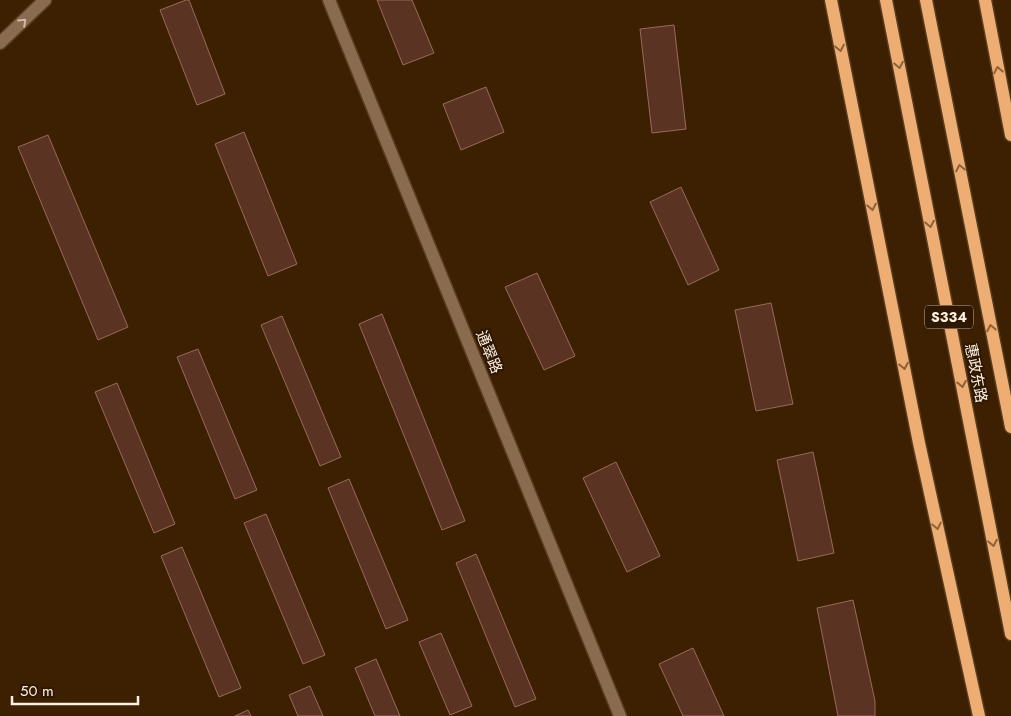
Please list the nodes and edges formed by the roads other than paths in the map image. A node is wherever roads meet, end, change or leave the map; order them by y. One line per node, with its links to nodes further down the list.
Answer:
1 (45, 0): 7 (street, one-way to 1)
2 (329, 0): 11 (street, 通翠路)
3 (831, 0): 12 (main road, one-way to 12)
4 (886, 0): 10 (main road, 惠政东路 / S334, one-way to 10)
5 (926, 0): 9 (main road, 惠政东路 / S334, one-way to 5)
6 (985, 0): 8 (main road, one-way to 6)
7 (0, 44)
8 (1011, 135)
9 (1011, 427)
10 (1011, 634)
11 (620, 716)
12 (978, 716)

